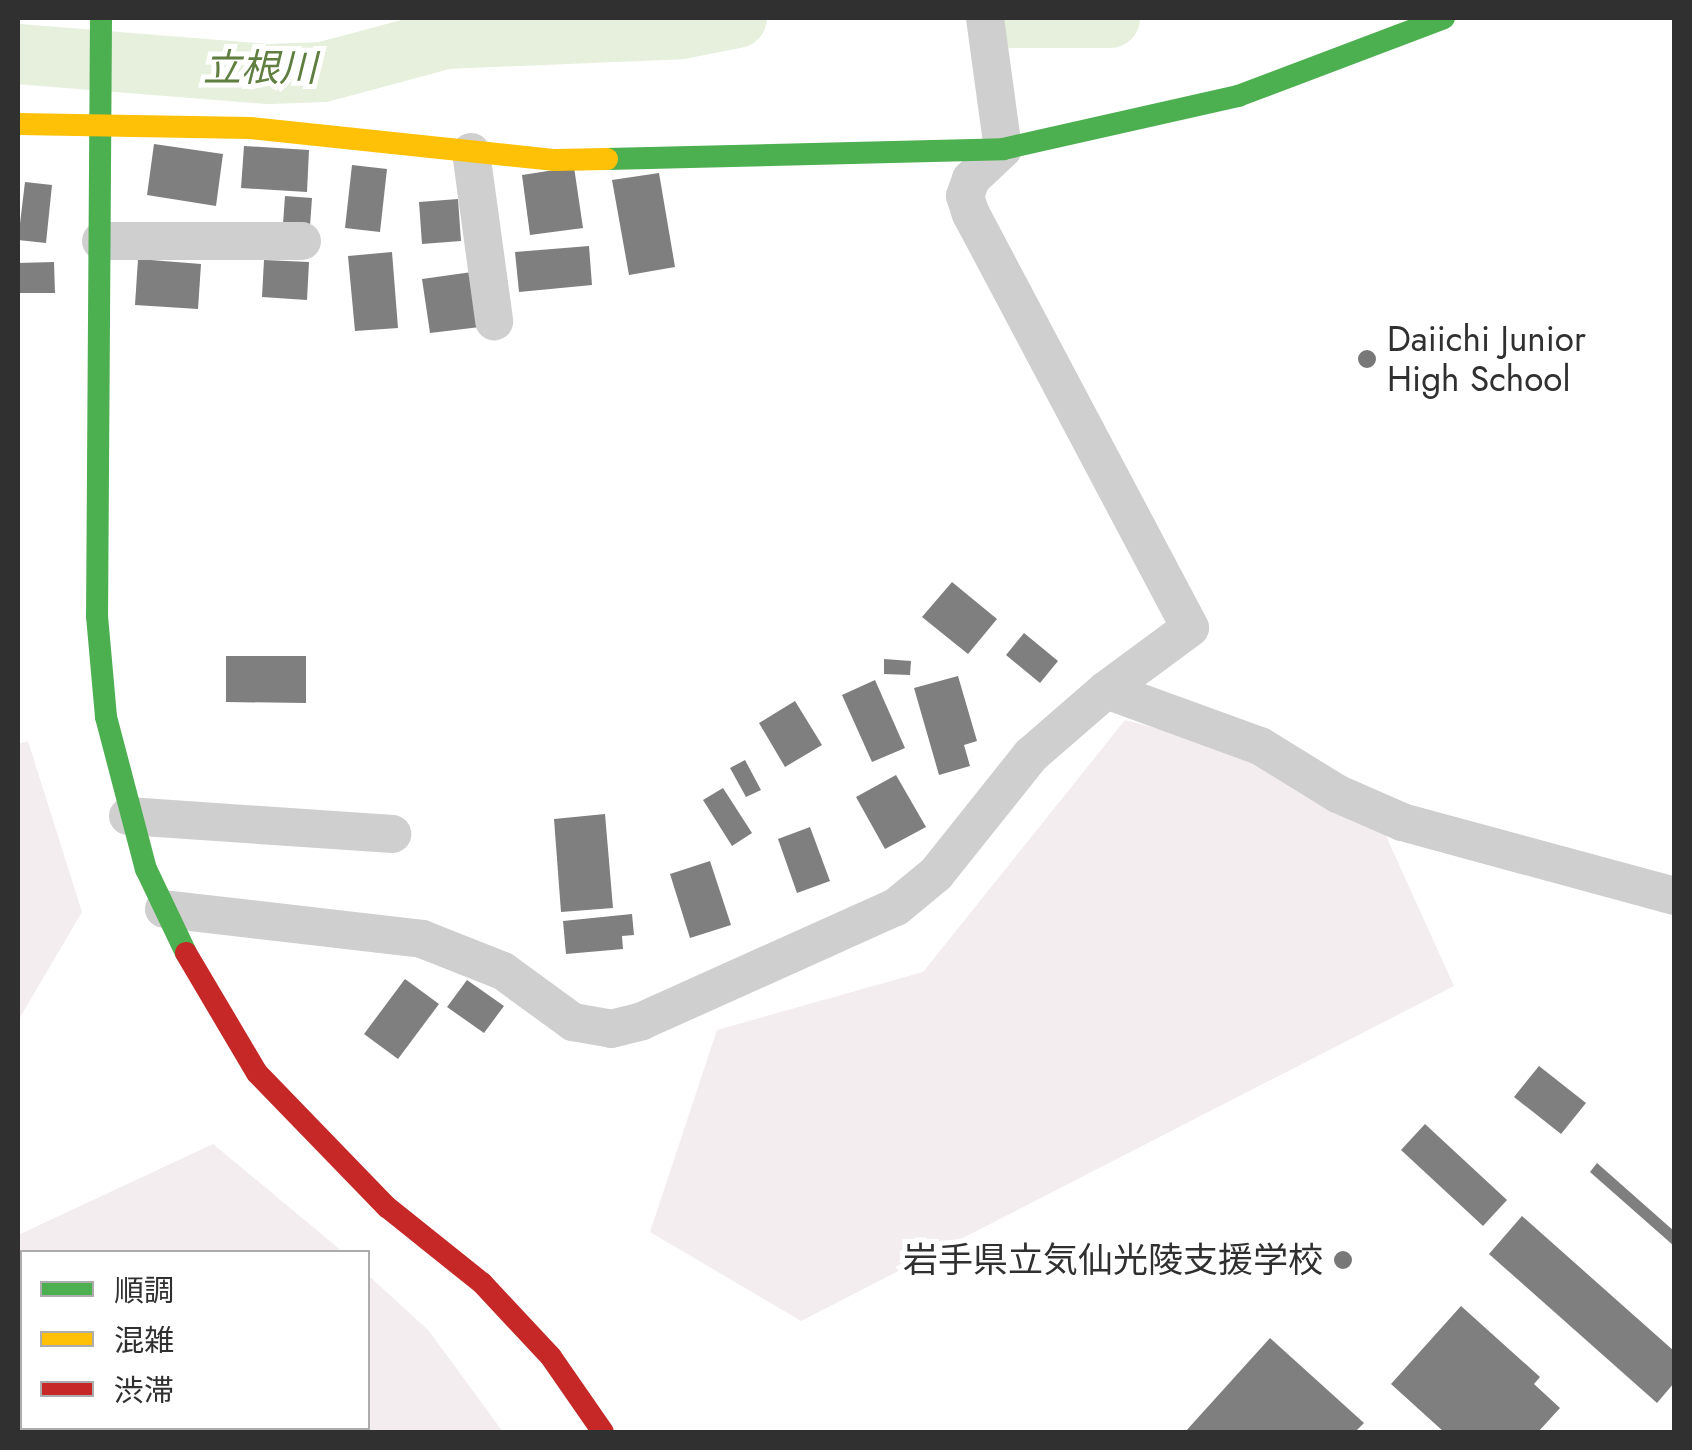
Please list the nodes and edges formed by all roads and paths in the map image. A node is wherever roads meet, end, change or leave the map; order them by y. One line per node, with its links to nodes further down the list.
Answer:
1 (102, 18): 4 (street)
2 (986, 18): 6 (street)
3 (1444, 18): 6 (street)
4 (102, 123): 5 (street); 7 (street); 8 (street)
5 (18, 124)
6 (1002, 136): 7 (street); 11 (street)
7 (471, 152): 10 (street)
8 (101, 241): 9 (street); 12 (street)
9 (302, 241)
10 (494, 321)
11 (1106, 690): 14 (street); 15 (street)
12 (128, 816): 13 (street); 15 (street)
13 (392, 834)
14 (1674, 896)
15 (164, 909): 16 (street)
16 (603, 1432)

